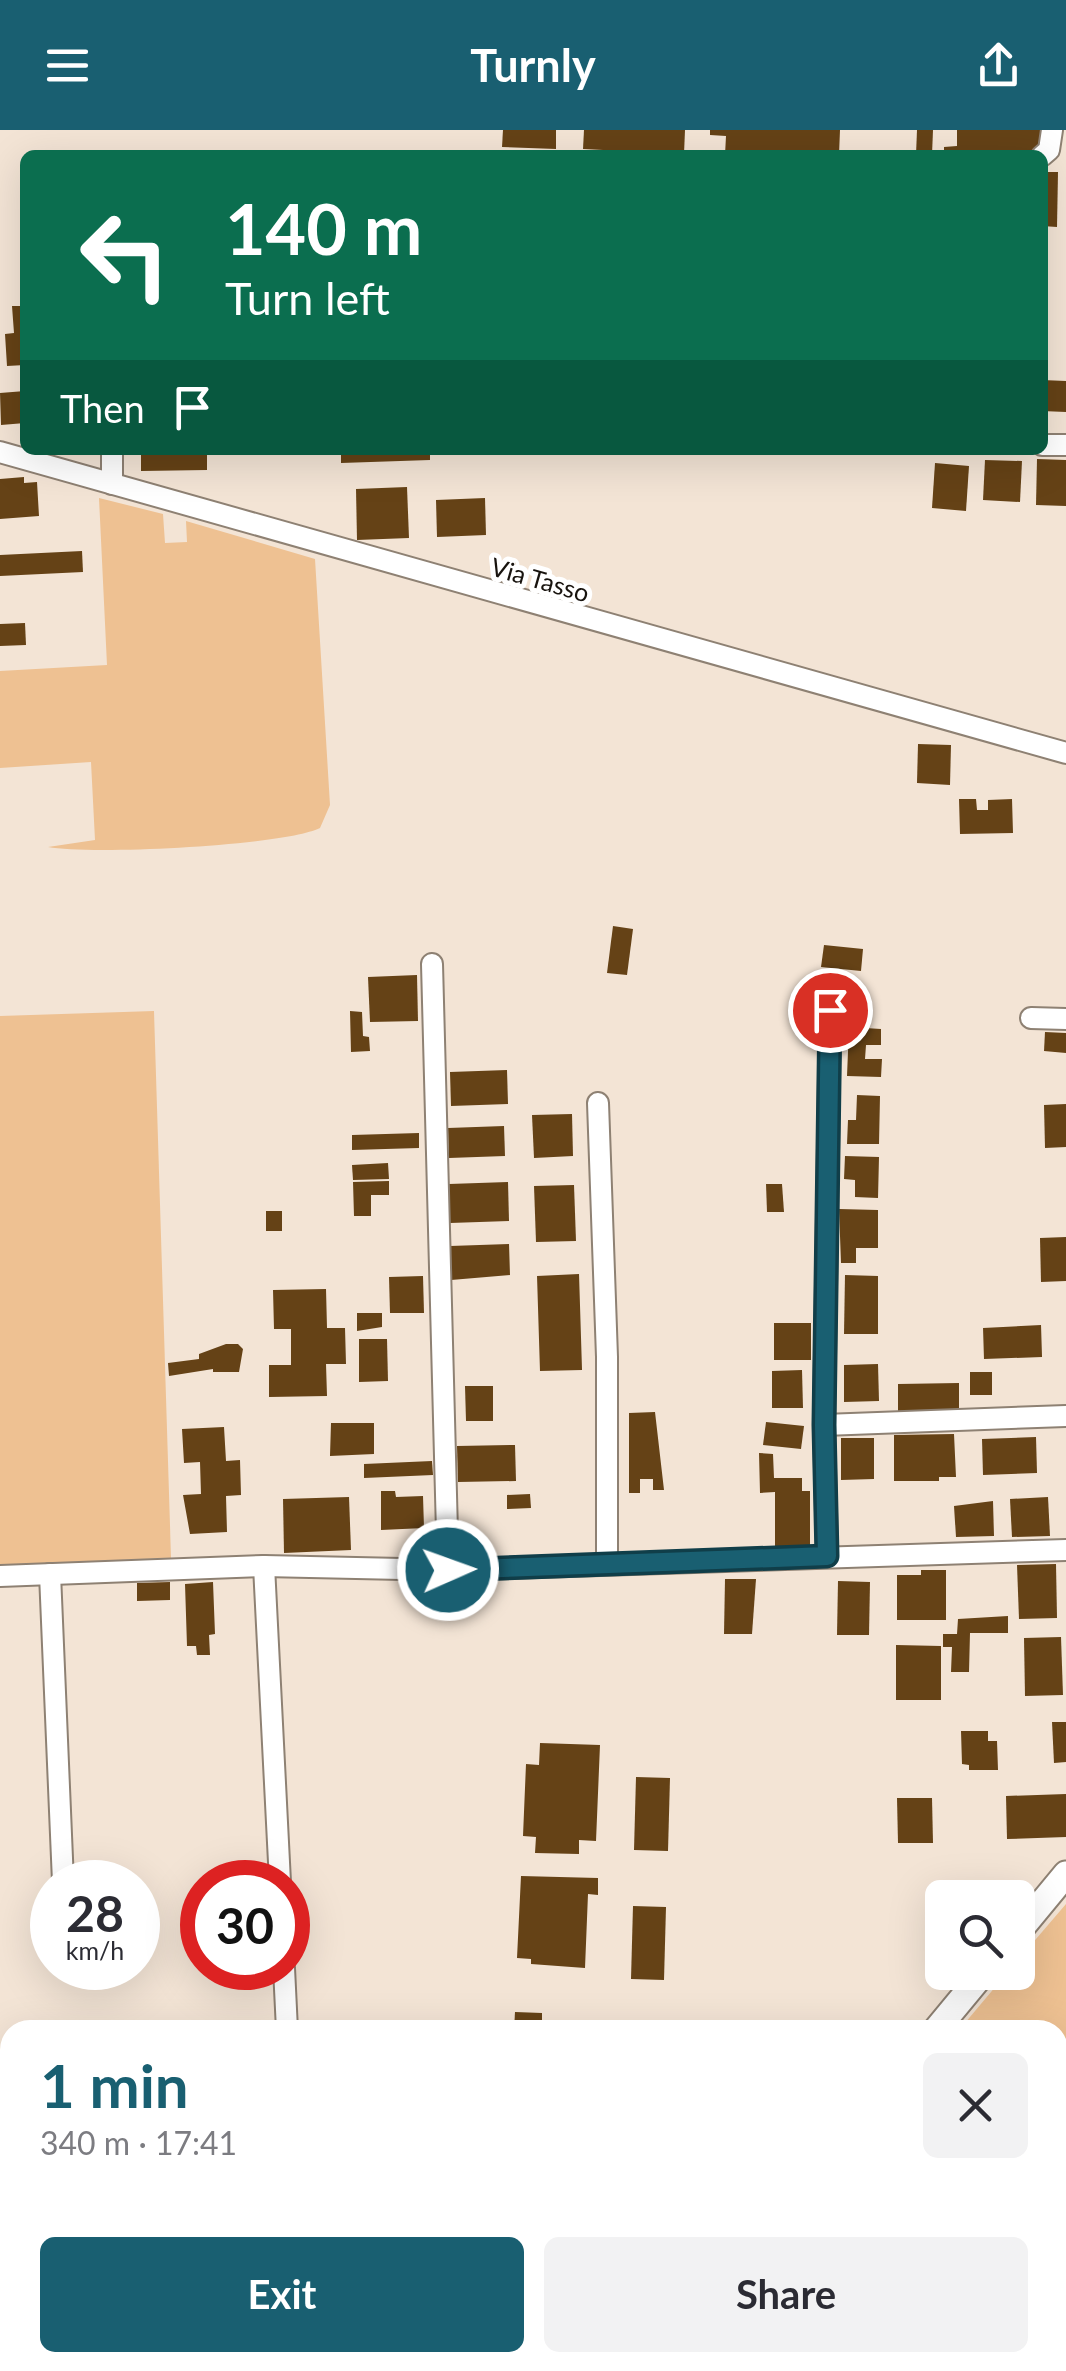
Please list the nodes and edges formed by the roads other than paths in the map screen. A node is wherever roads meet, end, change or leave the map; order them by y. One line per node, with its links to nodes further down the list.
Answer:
1 (0, 452): 3 (street, Via Tasso)
2 (112, 455): 3 (street)
3 (112, 484): 4 (street, Via Tasso)
4 (1066, 753)
5 (432, 964): 16 (street)
6 (830, 1010): 11 (street)
7 (1030, 1018): 8 (street)
8 (1066, 1019)
9 (598, 1103): 14 (street)
10 (1066, 1416): 11 (street)
11 (824, 1425): 13 (street)
12 (1066, 1550): 13 (street)
13 (827, 1556): 14 (street)
14 (607, 1564): 16 (street)
15 (264, 1566): 16 (street); 17 (street); 20 (street)
16 (448, 1570)
17 (50, 1574): 18 (street); 19 (street)
18 (0, 1576)
19 (62, 1860)
20 (279, 1860)
21 (1066, 1874): 22 (street)
22 (1035, 1911)
23 (285, 1990): 25 (street)
24 (969, 1990): 26 (street)
25 (287, 2020)
26 (944, 2020)

